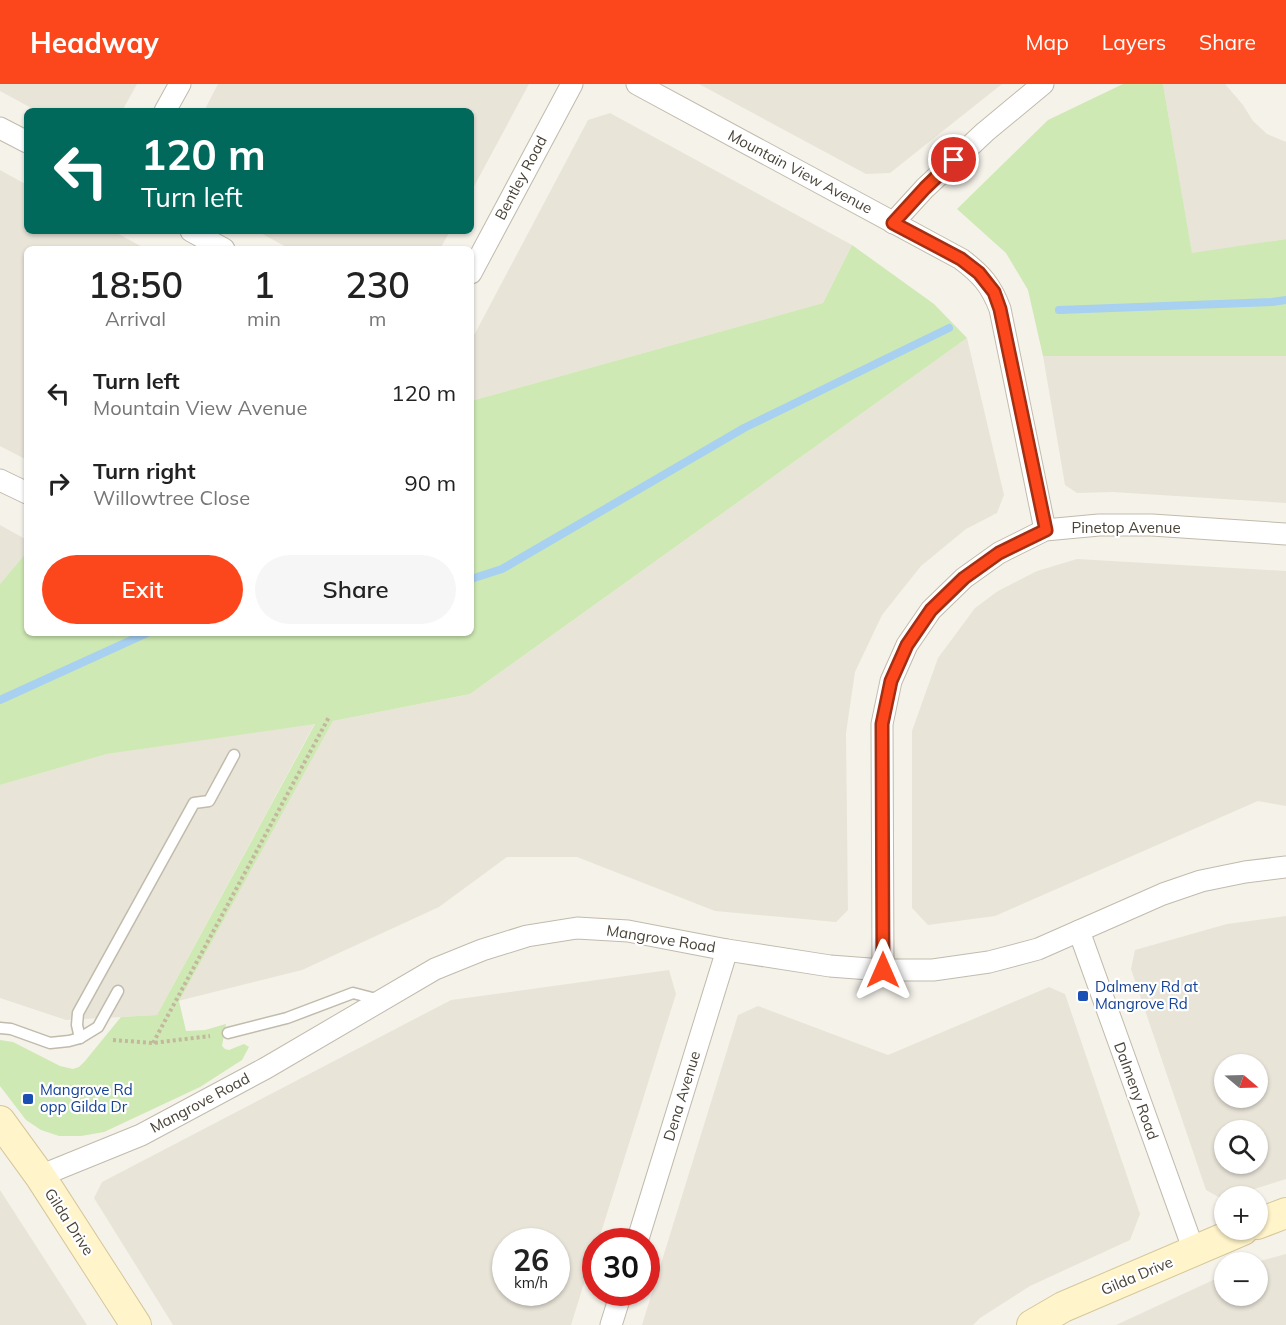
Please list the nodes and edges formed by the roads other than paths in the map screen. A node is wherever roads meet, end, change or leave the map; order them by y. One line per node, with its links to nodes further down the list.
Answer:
1 (180, 84): 5 (street)
2 (572, 84): 11 (street, Bentley Road)
3 (637, 84): 8 (street, Mountain View Avenue)
4 (1043, 84): 8 (street)
5 (167, 108)
6 (0, 128): 7 (street)
7 (24, 140)
8 (893, 223): 14 (street, Mountain View Avenue)
9 (196, 234): 10 (street)
10 (218, 246)
11 (474, 267)
12 (0, 480): 13 (street)
13 (24, 492)
14 (1046, 530): 15 (street, Pinetop Avenue); 20 (street, Pinetop Avenue)
15 (1286, 534)
16 (234, 755): 25 (lane)
17 (1286, 867): 18 (street, Mangrove Road)
18 (1079, 932): 20 (street, Mangrove Road); 32 (street, Dalmeny Road)
19 (727, 950): 20 (street, Mangrove Road); 22 (street, Mangrove Road); 30 (street, Dena Avenue)
20 (883, 970)
21 (117, 991): 25 (lane)
22 (381, 1000): 24 (lane); 27 (street, Mangrove Road)
23 (0, 1028): 25 (lane)
24 (228, 1033)
25 (80, 1038)
26 (0, 1121): 27 (street, Gilda Drive)
27 (40, 1176): 34 (street, Gilda Drive)
28 (1286, 1213): 29 (street)
29 (1268, 1220)
30 (641, 1228)
31 (1220, 1240): 32 (street, Gilda Drive)
32 (1194, 1251): 36 (street, Gilda Drive)
33 (617, 1306): 35 (street)
34 (136, 1325)
35 (611, 1325)
36 (1032, 1325)

